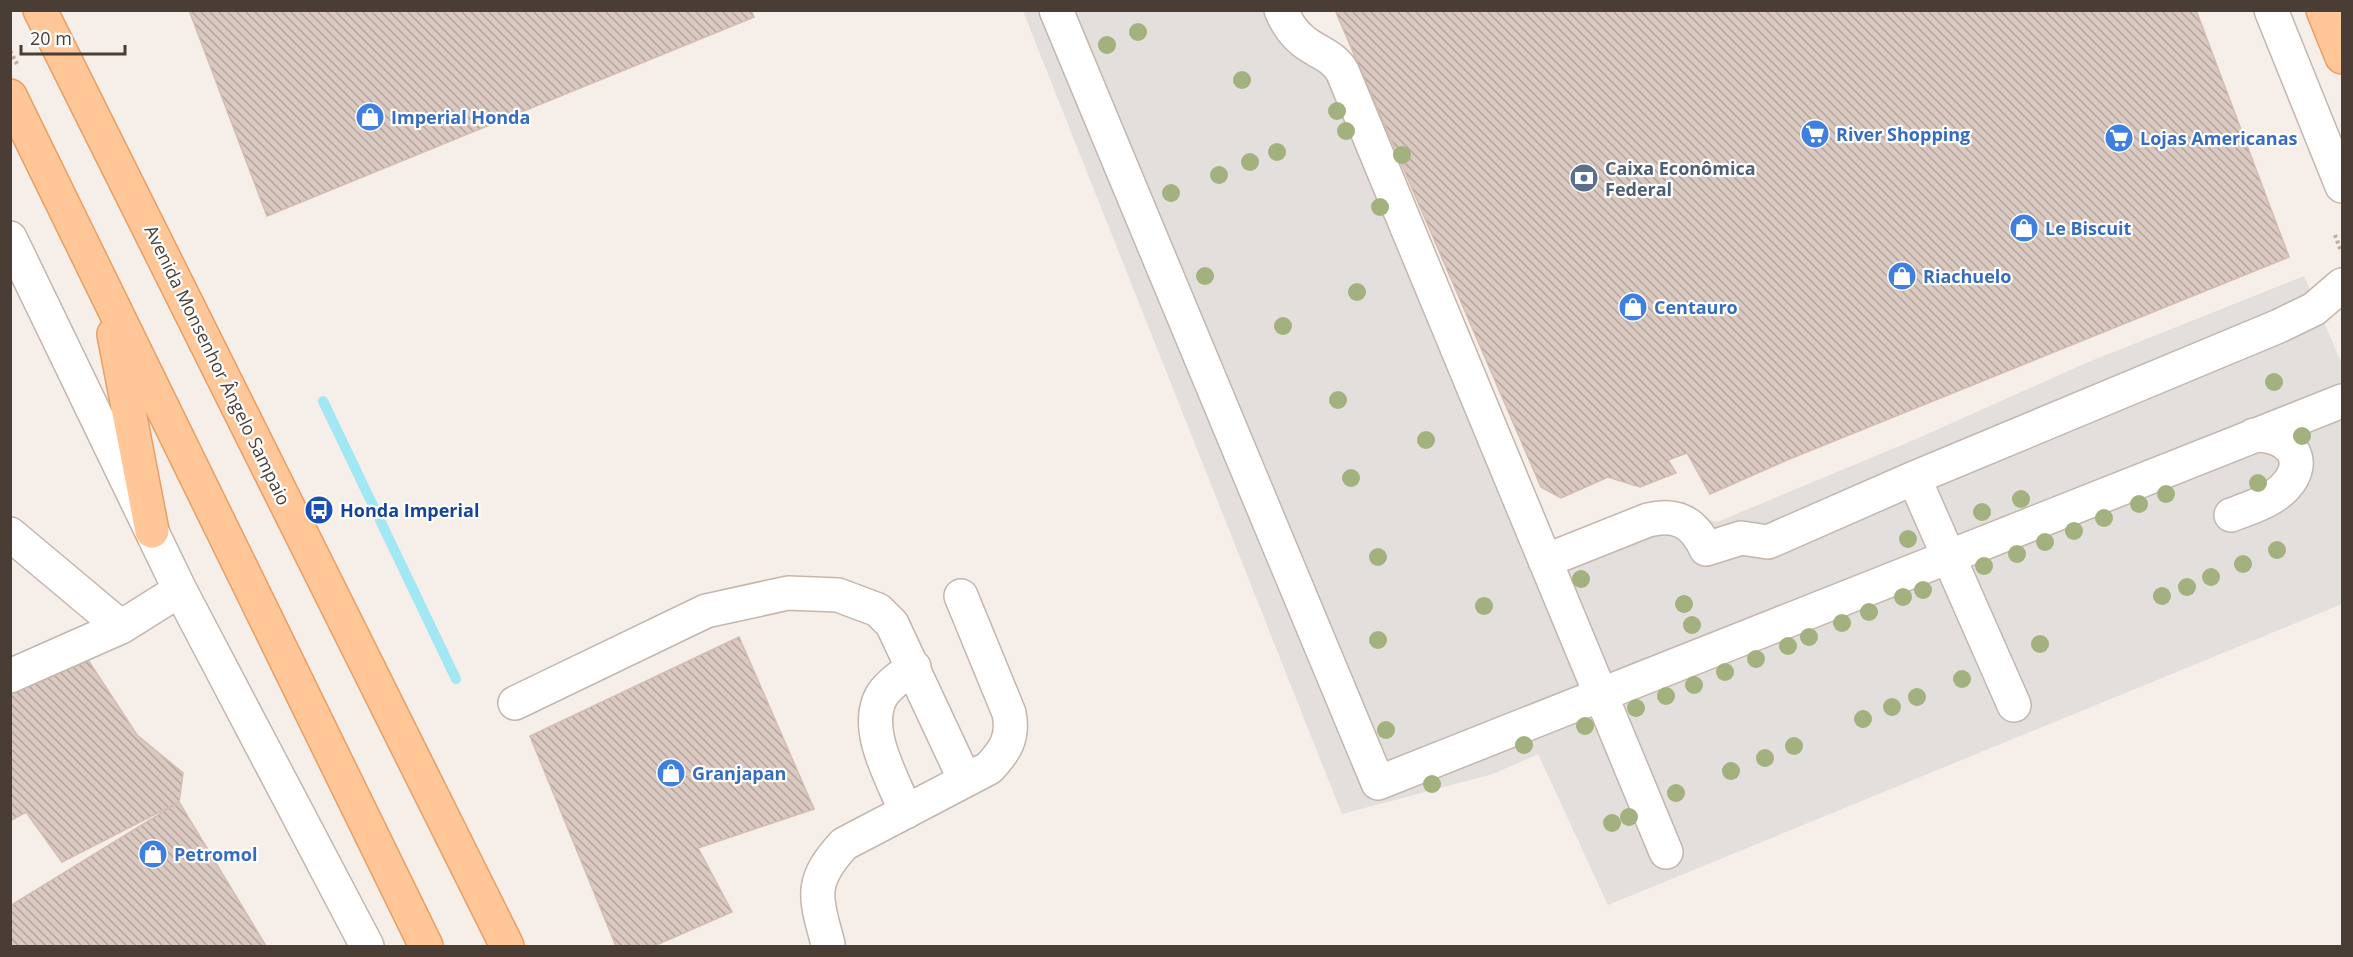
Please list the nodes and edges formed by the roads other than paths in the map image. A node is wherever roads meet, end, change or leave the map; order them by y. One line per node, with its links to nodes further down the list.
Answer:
1 (40, 10): 34 (main road, Avenida Monsenhor Ângelo Sampaio)
2 (1056, 10): 25 (street)
3 (1281, 10): 19 (street)
4 (2271, 10): 8 (street)
5 (2323, 10): 6 (main road)
6 (2343, 57)
7 (10, 96): 11 (main road)
8 (2343, 186)
9 (10, 238): 16 (street)
10 (2343, 285): 14 (street)
11 (105, 291): 16 (main road); 33 (main road)
12 (2343, 401): 13 (street)
13 (2254, 435): 15 (street); 18 (street)
14 (1914, 478): 18 (street); 19 (street)
15 (2231, 515)
16 (152, 531): 20 (street)
17 (10, 534): 22 (street)
18 (1948, 556): 25 (street); 27 (street)
19 (1545, 561): 25 (street)
20 (180, 590): 22 (street); 32 (street)
21 (961, 596): 28 (street)
22 (121, 627): 24 (street)
23 (914, 667): 26 (street); 28 (street); 29 (street)
24 (10, 676)
25 (1600, 694): 30 (street)
26 (515, 703)
27 (2014, 705)
28 (965, 780): 29 (street)
29 (906, 812): 31 (street)
30 (1666, 852)
31 (839, 945)
32 (367, 946)
33 (426, 946)
34 (507, 946)

